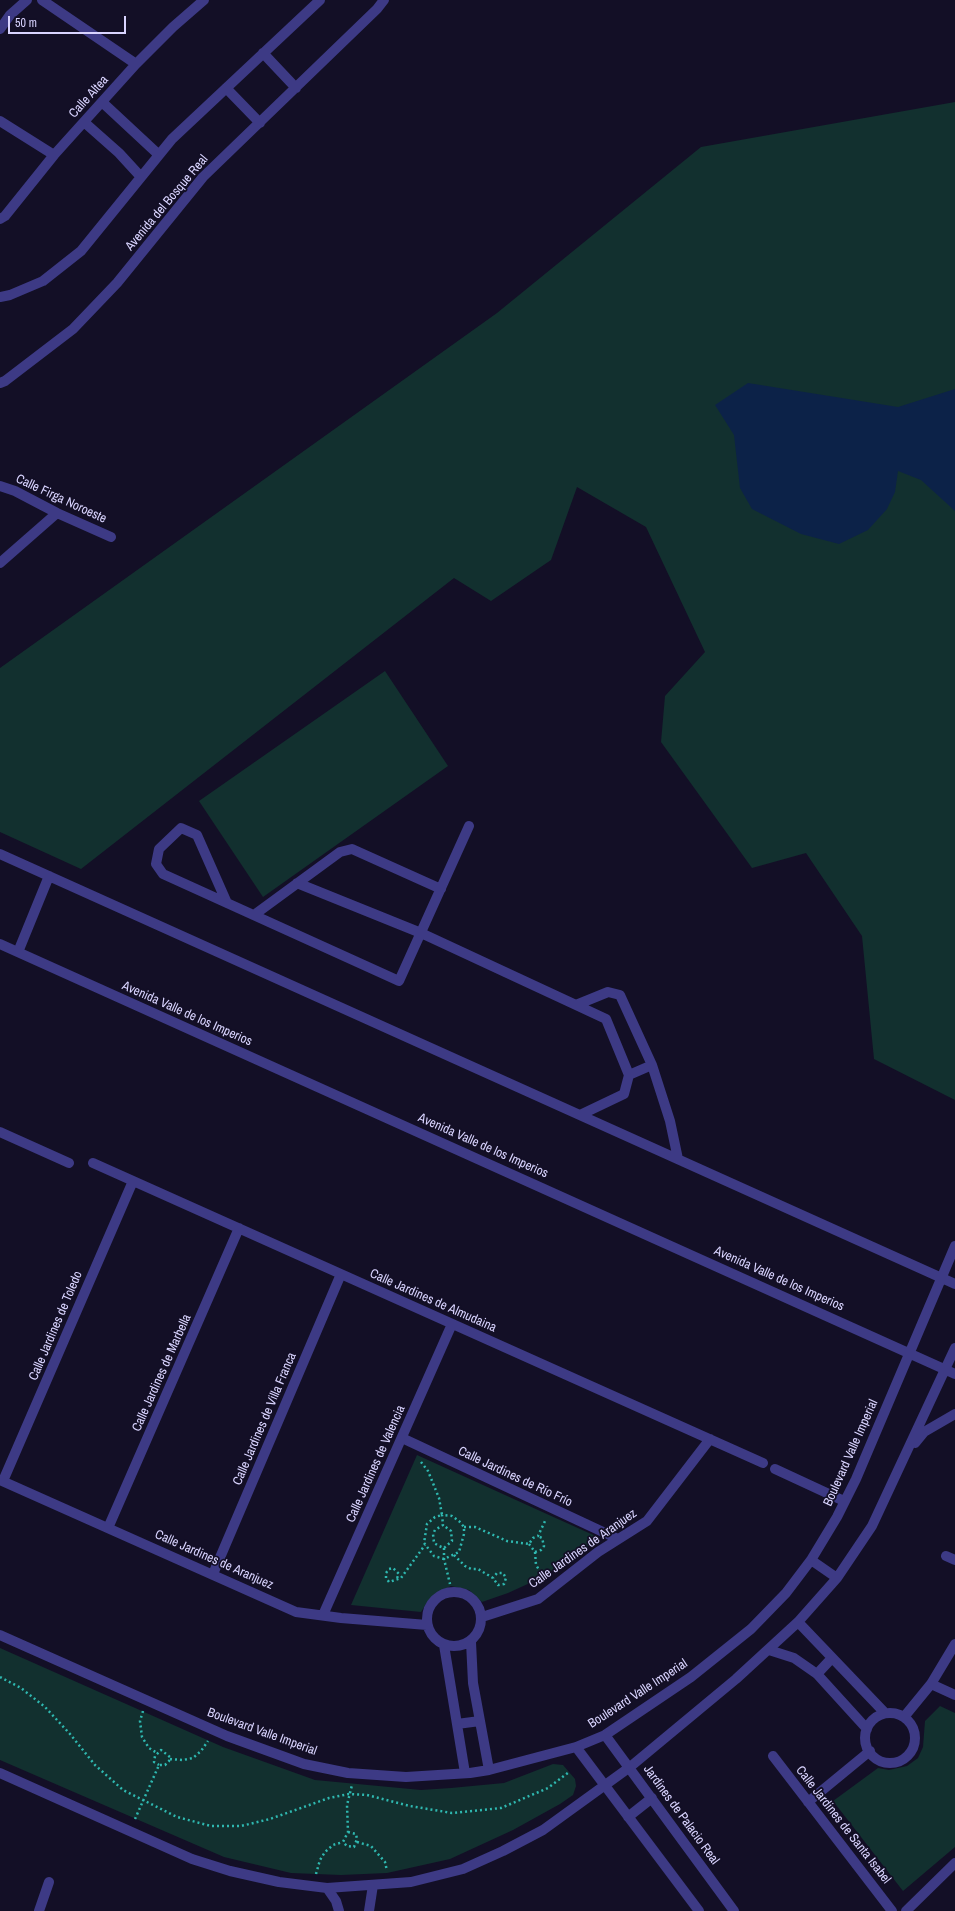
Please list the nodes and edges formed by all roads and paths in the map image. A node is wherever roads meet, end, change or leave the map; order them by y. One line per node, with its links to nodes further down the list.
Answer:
1 (27, 0): 6 (street)
2 (42, 0): 8 (street)
3 (204, 0): 8 (street, Calle Altea)
4 (320, 0): 7 (street)
5 (384, 0): 10 (street, Avenida del Bosque Real)
6 (0, 29)
7 (263, 53): 9 (street); 10 (street)
8 (136, 64): 11 (street, Calle Altea)
9 (226, 88): 14 (street); 16 (street)
10 (296, 88): 14 (street, Avenida del Bosque Real)
11 (102, 102): 13 (street, Calle Altea); 16 (street)
12 (0, 121): 15 (street)
13 (84, 122): 15 (street, Calle Altea); 17 (street)
14 (260, 123): 20 (street, Avenida del Bosque Real)
15 (54, 155): 18 (street, Calle Altea)
16 (159, 155): 17 (street)
17 (141, 177): 19 (street)
18 (0, 219)
19 (0, 297)
20 (0, 382)
21 (0, 486): 22 (street, Calle Firga Noroeste)
22 (57, 513): 23 (street, Calle Firga Noroeste); 24 (street)
23 (111, 537)
24 (0, 563)
25 (469, 826): 29 (street)
26 (0, 854): 27 (street)
27 (49, 876): 34 (street); 38 (street)
28 (297, 884): 29 (street); 31 (street); 32 (street)
29 (441, 888): 32 (street)
30 (227, 903): 30 (street); 31 (street)
31 (254, 915): 32 (street)
32 (421, 933): 35 (street)
33 (0, 944): 34 (street, Avenida Valle de los Imperios)
34 (18, 952): 51 (street, Avenida Valle de los Imperios)
35 (576, 1005): 36 (street); 37 (street)
36 (652, 1065): 37 (street); 40 (street)
37 (629, 1075): 38 (street)
38 (580, 1115): 40 (street)
39 (0, 1132): 41 (street)
40 (678, 1159): 47 (street)
41 (69, 1163)
42 (93, 1163): 43 (street, Calle Jardines de Almudaina)
43 (133, 1180): 44 (street, Calle Jardines de Almudaina); 60 (street, Calle Jardines de Toledo)
44 (239, 1228): 46 (street, Calle Jardines de Almudaina); 66 (street, Calle Jardines de Marbella)
45 (955, 1246): 47 (street, Boulevard Valle Imperial)
46 (341, 1274): 49 (street, Calle Jardines de Almudaina); 76 (street, Calle Jardines de Villa Franca)
47 (940, 1277): 48 (street); 51 (street, Boulevard Valle Imperial)
48 (955, 1284)
49 (452, 1324): 54 (street, Calle Jardines de Valencia); 55 (street, Calle Jardines de Almudaina)
50 (955, 1348): 52 (street)
51 (909, 1352): 52 (street, Avenida Valle de los Imperios); 61 (street, Boulevard Valle Imperial)
52 (950, 1372): 57 (street)
53 (955, 1414): 57 (street)
54 (402, 1438): 68 (street, Calle Jardines de Río Frío); 82 (street, Calle Jardines de Valencia)
55 (710, 1439): 58 (street, Calle Jardines de Almudaina); 68 (street, Calle Jardines de Aranjuez)
56 (418, 1458): 62 (path)
57 (903, 1459): 80 (street)
58 (762, 1463)
59 (776, 1468): 61 (street)
60 (2, 1481): 66 (street, Calle Jardines de Aranjuez)
61 (844, 1501): 75 (street, Boulevard Valle Imperial)
62 (442, 1515): 64 (path); 65 (path); 70 (path)
63 (547, 1516): 67 (path)
64 (443, 1525): 71 (path); 71 (path)
65 (464, 1527): 69 (path); 73 (path)
66 (108, 1528): 76 (street, Calle Jardines de Aranjuez)
67 (538, 1536): 69 (path); 72 (path)
68 (618, 1539): 83 (street, Calle Jardines de Aranjuez)
69 (529, 1544): 72 (path)
70 (425, 1545): 74 (path); 78 (path)
71 (444, 1548): 74 (path)
72 (535, 1552): 77 (path)
73 (454, 1555): 74 (path); 79 (path)
74 (444, 1559): 81 (path)
75 (811, 1560): 80 (street); 102 (street, Boulevard Valle Imperial)
76 (213, 1574): 82 (street, Calle Jardines de Aranjuez)
77 (543, 1576)
78 (397, 1578): 78 (path)
79 (493, 1578): 79 (path)
80 (837, 1578): 84 (street)
81 (450, 1584)
82 (323, 1615): 85 (street, Calle Jardines de Aranjuez)
83 (482, 1617): 85 (street); 87 (street)
84 (798, 1622): 90 (street); 91 (street)
85 (428, 1625): 88 (street)
86 (0, 1635): 114 (street, Boulevard Valle Imperial)
87 (470, 1642): 88 (street); 99 (street)
88 (444, 1644): 100 (street)
89 (955, 1644): 94 (street)
90 (769, 1650): 92 (street); 110 (street)
91 (832, 1658): 92 (street); 97 (street)
92 (817, 1674): 101 (street)
93 (0, 1676): 119 (path)
94 (931, 1684): 95 (street); 98 (street)
95 (955, 1695)
96 (143, 1711): 106 (path)
97 (885, 1713): 98 (street); 101 (street)
98 (904, 1717): 105 (street)
99 (480, 1721): 100 (street); 111 (street)
100 (457, 1724): 114 (street)
101 (867, 1729): 105 (street)
102 (605, 1735): 104 (street, Boulevard Valle Imperial); 110 (street, Jardines de Palacio Real)
103 (208, 1740): 108 (path)
104 (576, 1747): 111 (street, Boulevard Valle Imperial); 116 (street)
105 (870, 1751): 120 (street)
106 (157, 1753): 108 (path); 109 (path)
107 (773, 1756): 120 (street, Calle Jardines de Santa Isabel)
108 (170, 1759): 109 (path)
109 (160, 1765): 119 (path)
110 (630, 1767): 116 (street); 118 (street, Jardines de Palacio Real)
111 (490, 1770): 114 (street, Boulevard Valle Imperial)
112 (569, 1772): 117 (path)
113 (0, 1773): 131 (street)
114 (465, 1773)
115 (353, 1784): 117 (path)
116 (604, 1786): 121 (street); 130 (street)
117 (349, 1794): 119 (path); 123 (path)
118 (652, 1798): 121 (street); 136 (street, Jardines de Palacio Real)
119 (143, 1801): 122 (path)
120 (808, 1802): 137 (street, Calle Jardines de Santa Isabel)
121 (628, 1817): 135 (street)
122 (135, 1819)
123 (348, 1832): 124 (path); 125 (path)
124 (342, 1842): 125 (path); 128 (path)
125 (357, 1842): 127 (path)
126 (955, 1863): 138 (street)
127 (387, 1873)
128 (316, 1874)
129 (49, 1882): 132 (street)
130 (373, 1885): 131 (street); 134 (street)
131 (327, 1888): 133 (street)
132 (39, 1911)
133 (339, 1911)
134 (369, 1911)
135 (699, 1911)
136 (734, 1911)
137 (892, 1911)
138 (906, 1911)

